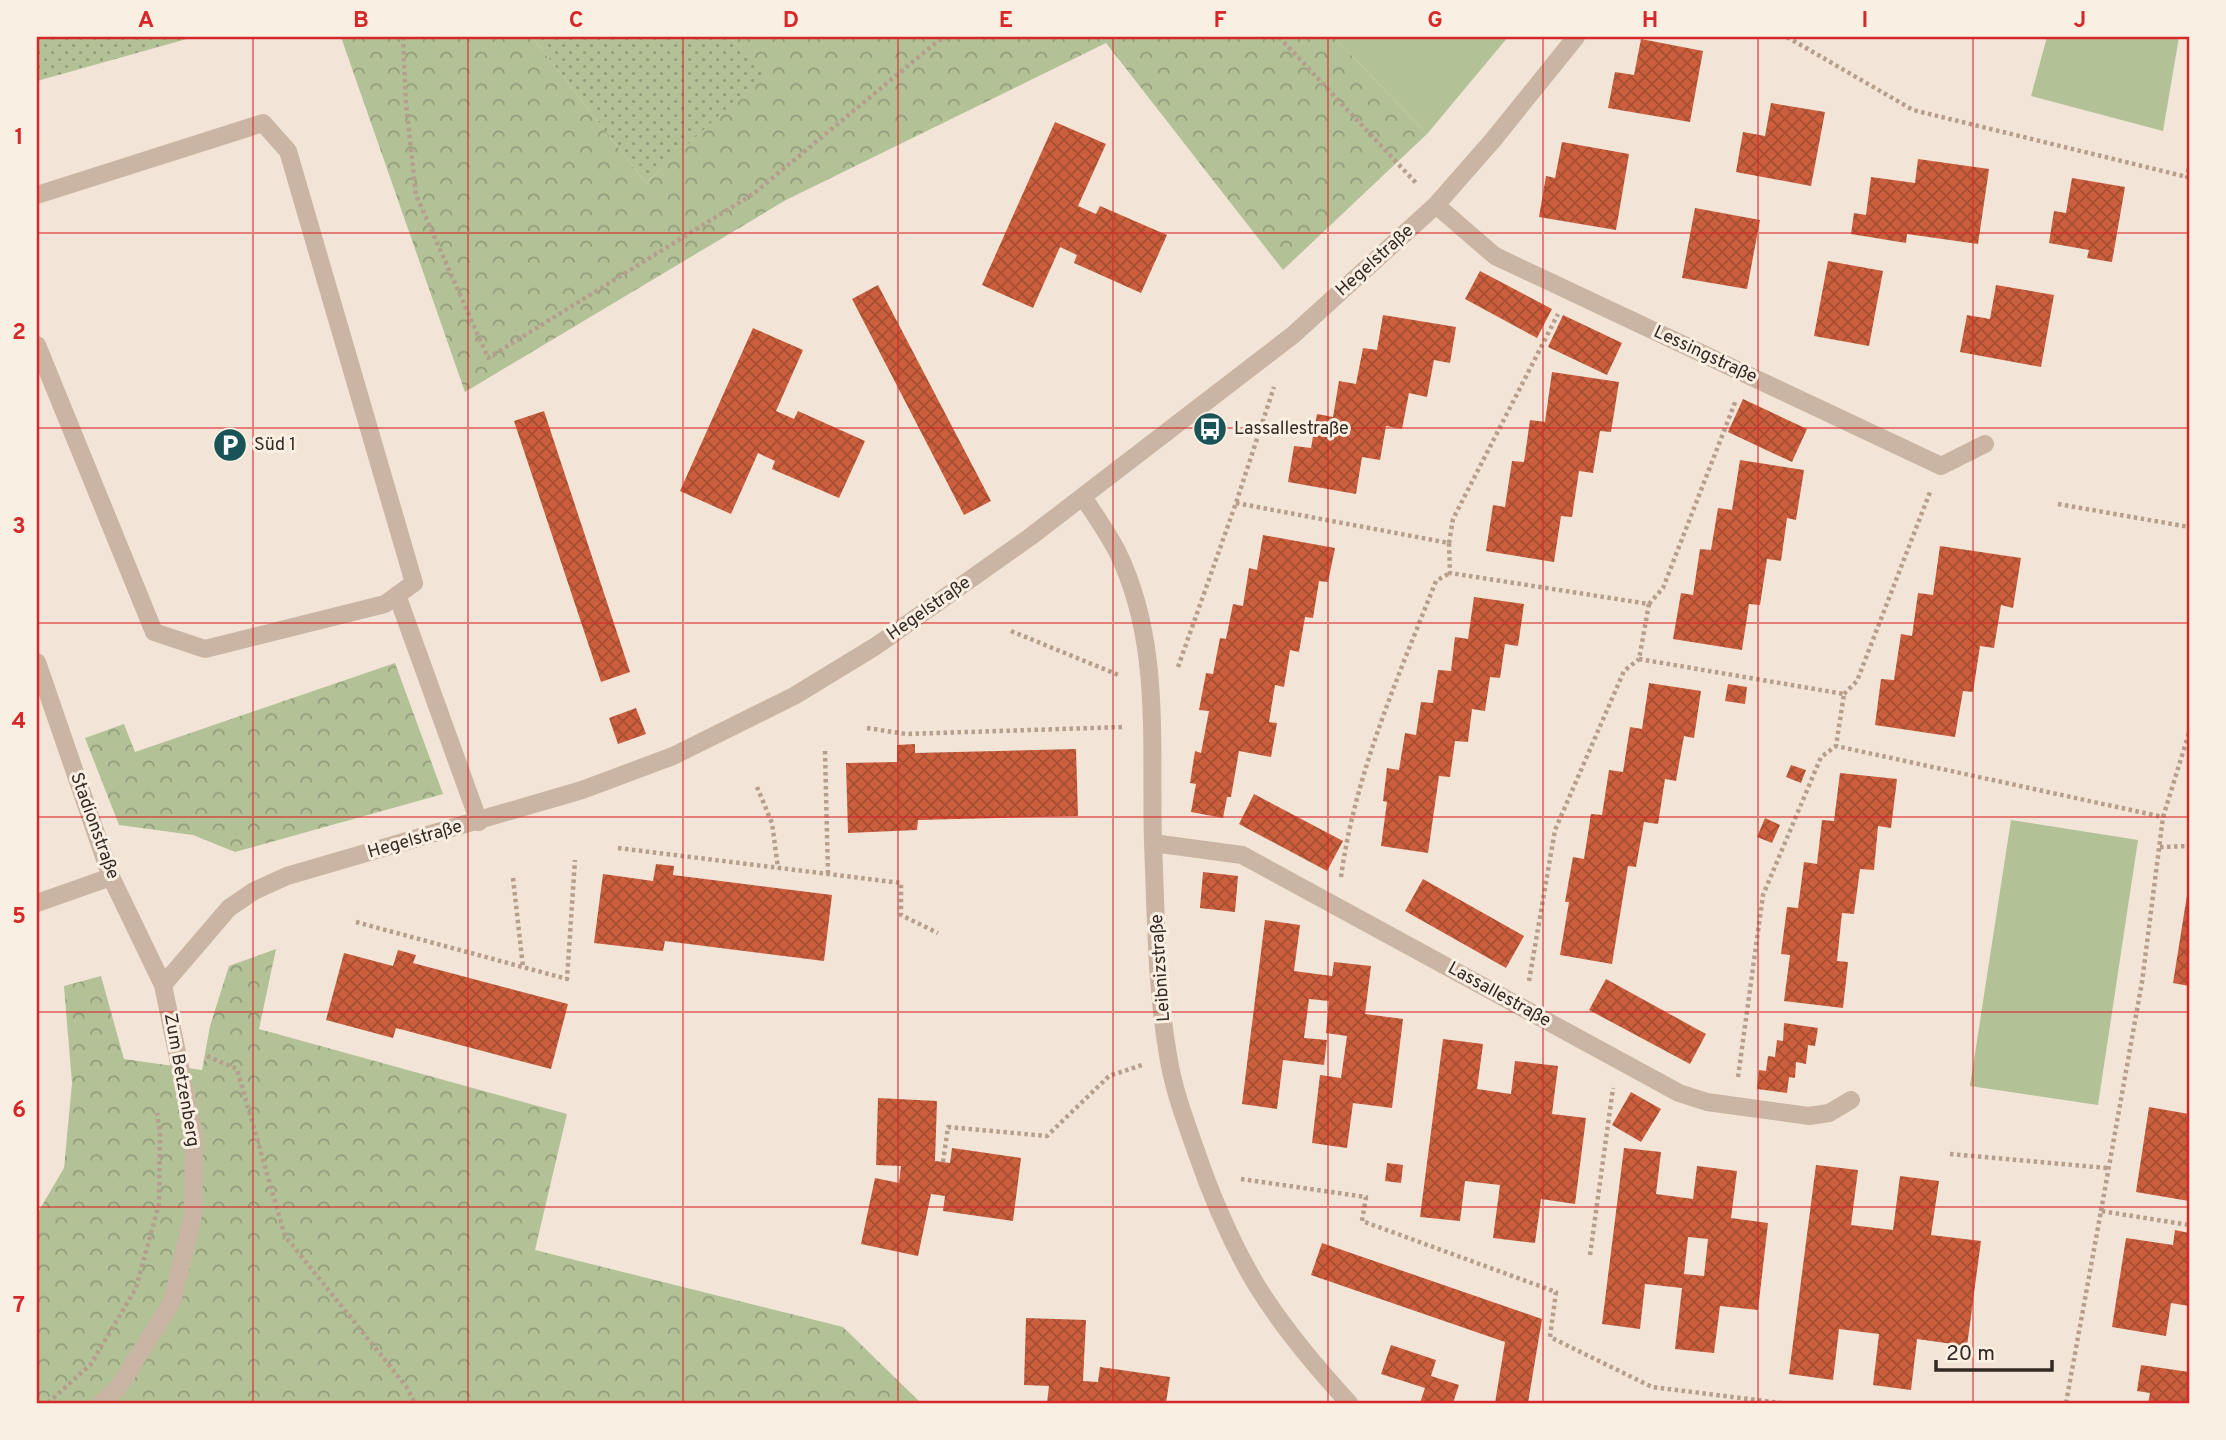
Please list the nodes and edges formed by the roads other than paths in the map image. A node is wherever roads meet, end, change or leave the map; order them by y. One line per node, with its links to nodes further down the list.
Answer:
1 (1576, 37): 3 (street, Hegelstraße)
2 (37, 195): 7 (street)
3 (1436, 205): 5 (street, Lessingstraße); 6 (street, Hegelstraße)
4 (37, 345): 7 (street)
5 (1985, 444)
6 (1083, 497): 9 (street, Hegelstraße); 10 (street, Leibnizstraße)
7 (397, 595): 9 (street)
8 (37, 662): 11 (street, Stadionstraße)
9 (479, 822): 13 (street, Hegelstraße)
10 (1153, 843): 14 (street, Lassallestraße); 16 (street, Leibnizstraße)
11 (111, 877): 12 (street); 13 (street, Stadionstraße)
12 (37, 904)
13 (163, 985): 15 (street, Zum Betzenberg)
14 (1851, 1100)
15 (102, 1403)
16 (1349, 1403)

